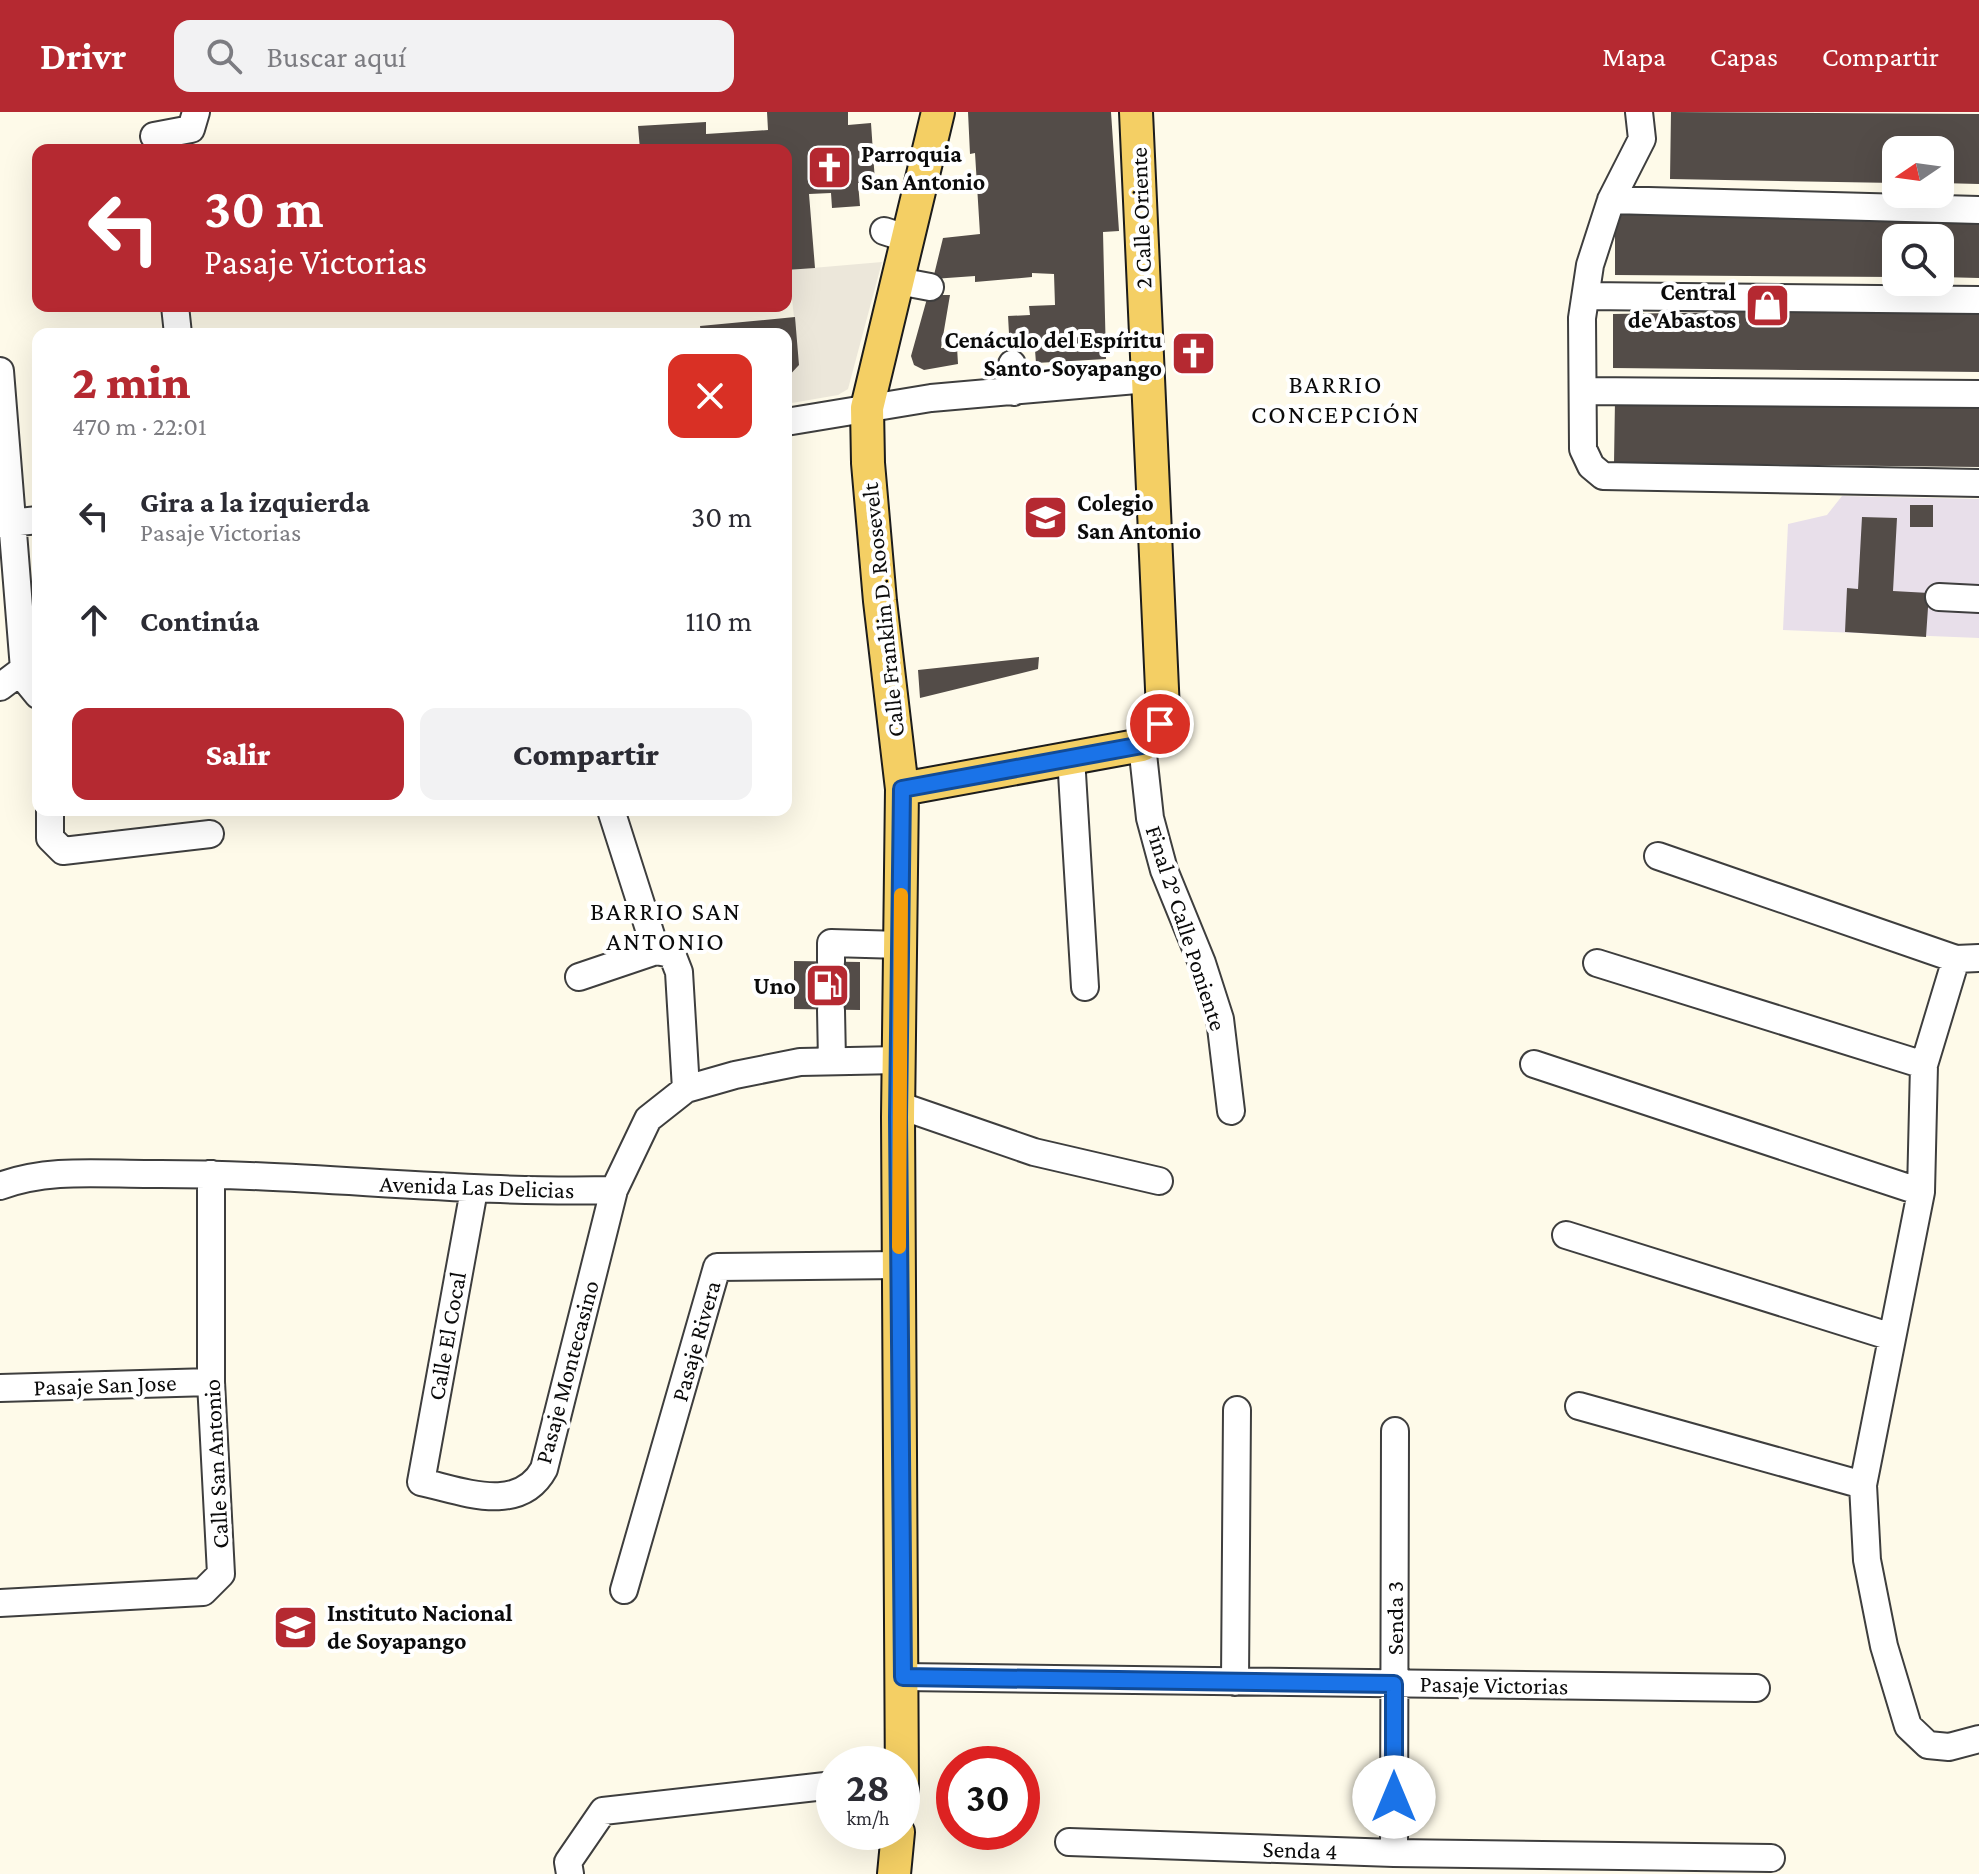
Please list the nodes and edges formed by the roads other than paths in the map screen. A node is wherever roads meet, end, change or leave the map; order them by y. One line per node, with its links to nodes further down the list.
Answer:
1 (938, 112): 10 (main road, Calle Franklin D. Roosevelt)
2 (1136, 112): 16 (main road, 2 Calle Oriente)
3 (1639, 112): 7 (street)
4 (1651, 112): 7 (street)
5 (198, 121): 6 (street)
6 (153, 133)
7 (1642, 139): 8 (street)
8 (1611, 200): 9 (street); 12 (street)
9 (1979, 210)
10 (898, 281): 11 (street); 20 (main road, Calle Franklin D. Roosevelt)
11 (930, 287)
12 (1586, 296): 13 (street); 17 (street)
13 (1979, 300)
14 (1012, 364): 18 (street)
15 (0, 371): 23 (street)
16 (1148, 379): 18 (street); 28 (main road, 2 Calle Oriente)
17 (1583, 391): 19 (street); 22 (street)
18 (1014, 392): 20 (street)
19 (1979, 394)
20 (867, 408): 21 (street); 30 (main road, Calle Franklin D. Roosevelt)
21 (792, 421)
22 (1979, 483)
23 (17, 522): 26 (street)
24 (1939, 597): 25 (street)
25 (1979, 599)
26 (10, 680): 27 (street)
27 (32, 692)
28 (1142, 745): 29 (main road); 49 (street, Final 2° Calle Poniente)
29 (1071, 757): 30 (main road); 41 (street)
30 (902, 789): 35 (main road, Calle Franklin D. Roosevelt)
31 (50, 816): 33 (street)
32 (613, 816): 36 (street)
33 (210, 834)
34 (1658, 856): 37 (street)
35 (901, 945): 38 (street); 43 (main road, Calle Franklin D. Roosevelt)
36 (656, 951): 40 (street); 47 (street)
37 (1968, 958): 46 (street)
38 (831, 962)
39 (1597, 963): 46 (street)
40 (579, 977)
41 (1085, 987)
42 (831, 1010): 44 (street)
43 (899, 1060): 44 (street); 48 (main road, Calle Franklin D. Roosevelt)
44 (832, 1061): 47 (street)
45 (1534, 1064): 55 (street)
46 (1924, 1065): 55 (street)
47 (686, 1089): 54 (street)
48 (898, 1111): 51 (street); 57 (main road, Calle Franklin D. Roosevelt)
49 (1231, 1111)
50 (211, 1174): 52 (street, Avenida Las Delicias); 53 (street, Avenida Las Delicias); 59 (street, Calle San Antonio)
51 (1159, 1181)
52 (0, 1186)
53 (474, 1190): 54 (street, Avenida Las Delicias); 64 (street, Calle El Cocal)
54 (614, 1190): 64 (street, Pasaje Montecasino)
55 (1921, 1192): 58 (street)
56 (1566, 1235): 58 (street)
57 (900, 1265): 66 (street, Pasaje Rivera); 68 (main road, Calle Franklin D. Roosevelt)
58 (1892, 1337): 65 (street)
59 (211, 1382): 60 (street, Pasaje San Jose); 67 (street, Calle San Antonio)
60 (0, 1388)
61 (1579, 1406): 65 (street)
62 (1237, 1410): 69 (street)
63 (1395, 1431): 70 (street, Senda 3)
64 (421, 1482)
65 (1863, 1485): 72 (street)
66 (624, 1590)
67 (0, 1603)
68 (903, 1677): 69 (street, Pasaje Victorias); 73 (main road, Calle Franklin D. Roosevelt)
69 (1235, 1682): 70 (street, Pasaje Victorias)
70 (1394, 1684): 71 (street, Pasaje Victorias); 77 (street, Senda 3)
71 (1756, 1688)
72 (1979, 1739)
73 (902, 1746)
74 (816, 1787): 79 (street)
75 (1069, 1842): 77 (street, Senda 4)
76 (896, 1850): 80 (main road)
77 (1394, 1853): 78 (street, Senda 4)
78 (1771, 1858)
79 (570, 1874)
80 (894, 1874)

